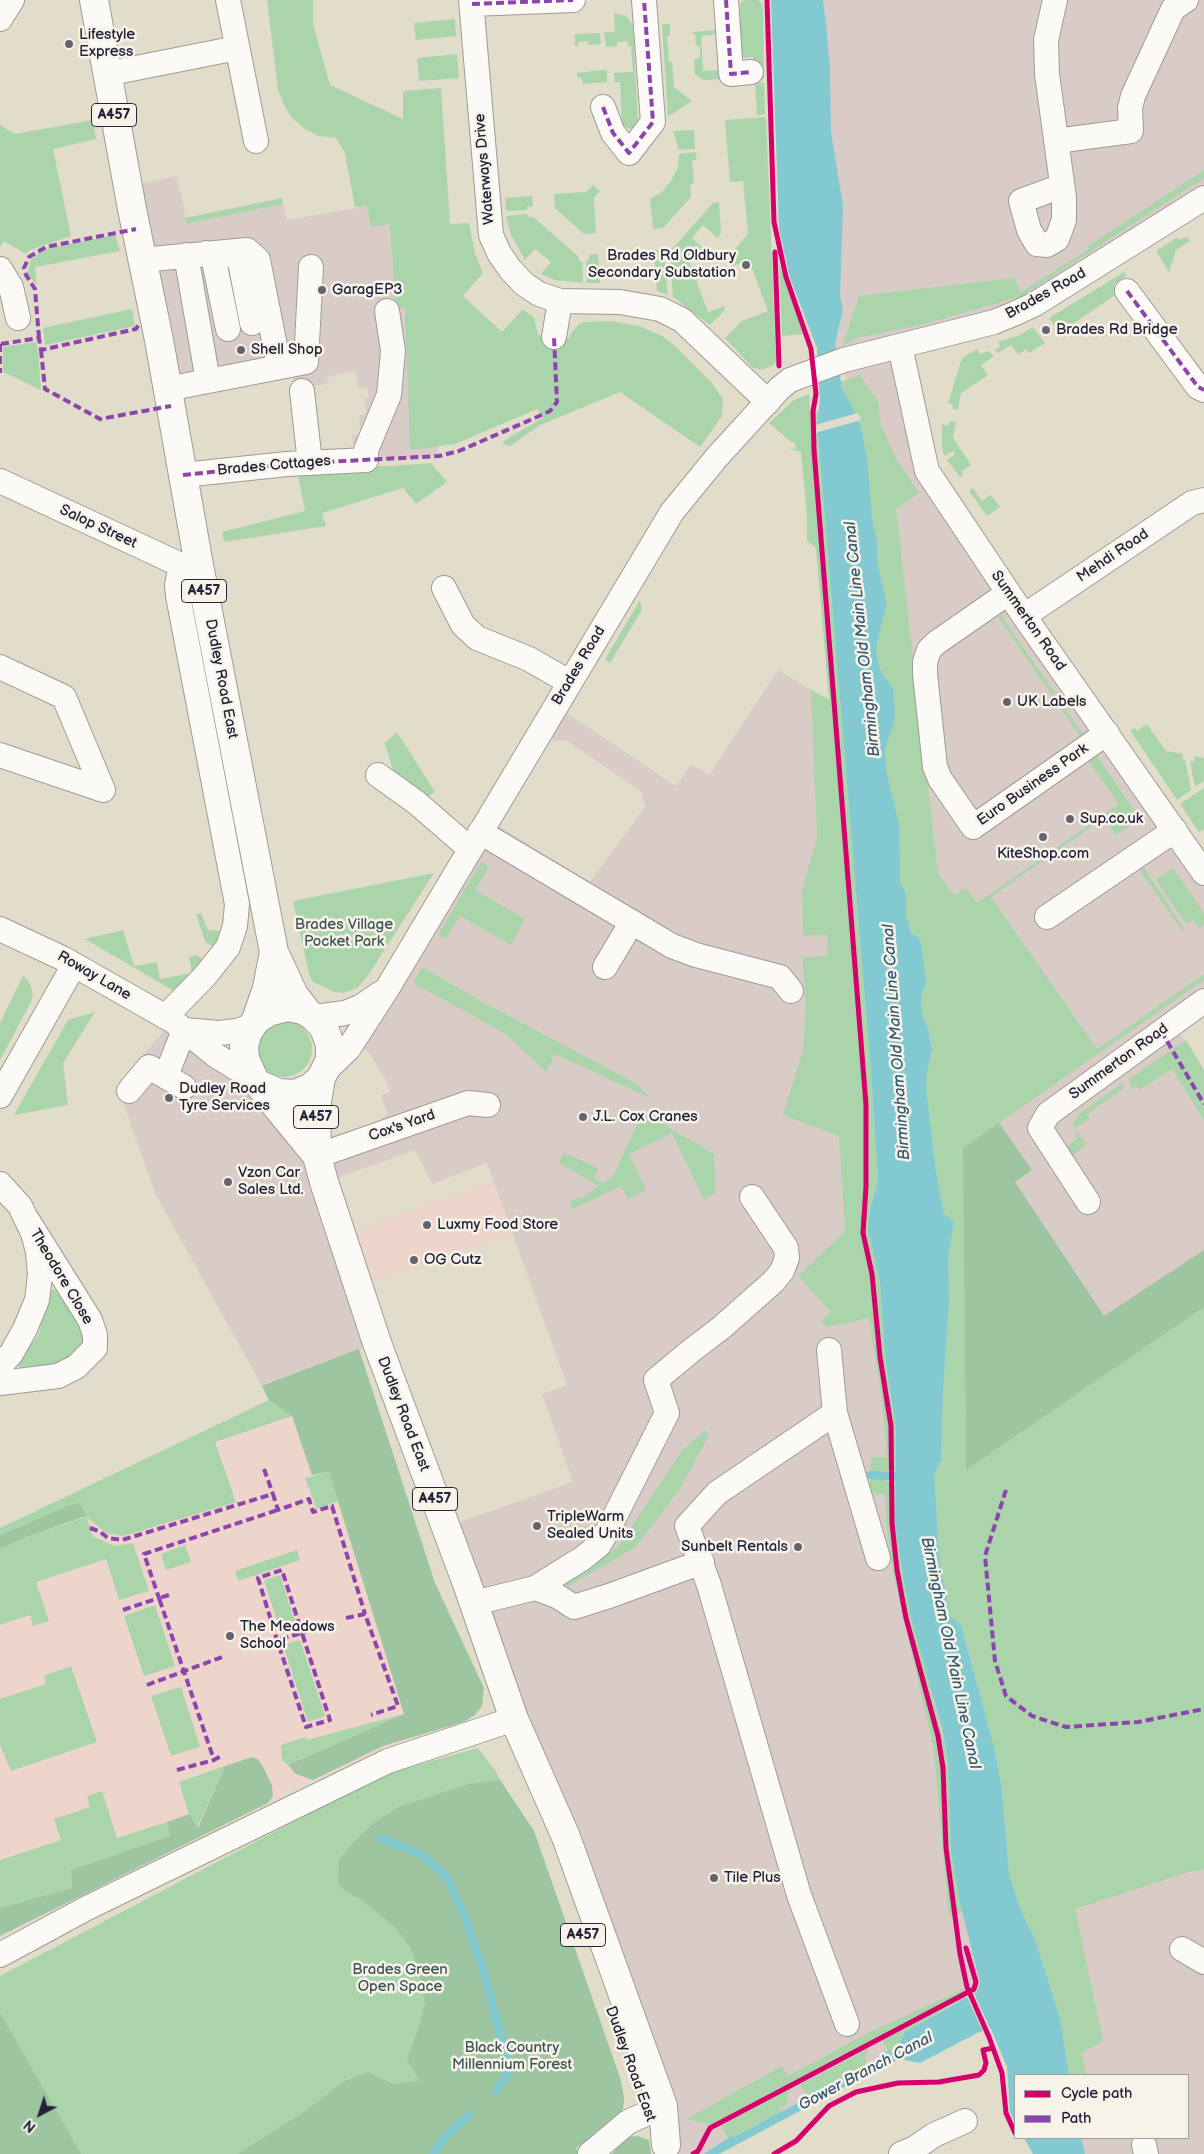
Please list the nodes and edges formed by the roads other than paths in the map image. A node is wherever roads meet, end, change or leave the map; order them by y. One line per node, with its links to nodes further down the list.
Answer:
1 (12, 0): 10 (street)
2 (94, 0): 13 (main road, A457)
3 (228, 0): 11 (street)
4 (573, 0): 9 (street)
5 (644, 0): 14 (street)
6 (726, 0): 12 (street)
7 (1055, 0): 16 (street)
8 (1186, 0): 16 (street)
9 (472, 2): 24 (street, Waterways Drive)
10 (0, 20)
11 (237, 48): 13 (street); 15 (street)
12 (751, 72)
13 (106, 74): 20 (main road, Dudley Road East / A457)
14 (604, 107)
15 (256, 140)
16 (1056, 141): 17 (street)
17 (1062, 186)
18 (1204, 198): 31 (street, Brades Road)
19 (196, 254): 20 (street); 27 (street); 28 (street); 29 (street)
20 (142, 260): 34 (main road, Dudley Road East / A457)
21 (311, 267): 32 (street)
22 (0, 269): 26 (street)
23 (1127, 291): 35 (street)
24 (560, 301): 30 (street); 37 (street, Waterways Drive)
25 (387, 311): 38 (street, Brades Cottages)
26 (18, 318)
27 (261, 322): 28 (street); 32 (street)
28 (228, 329): 29 (street)
29 (200, 334): 33 (street)
30 (554, 337)
31 (900, 346): 37 (street, Brades Road); 44 (street, Summerton Road)
32 (279, 366): 33 (street)
33 (208, 381): 34 (street)
34 (167, 389): 39 (main road, Dudley Road East / A457)
35 (1204, 390)
36 (302, 391): 38 (street)
37 (768, 402): 47 (street, Brades Road)
38 (310, 462): 39 (street, Brades Cottages)
39 (183, 475): 42 (main road, Dudley Road East / A457)
40 (0, 481): 42 (street, Salop Street)
41 (1204, 500): 45 (street, Mehdi Road)
42 (190, 565): 57 (main road, Dudley Road East / A457); 64 (street, Dudley Road East)
43 (444, 588): 47 (street)
44 (1008, 593): 45 (street, Summerton Road); 48 (street, Euro Business Park)
45 (1024, 616): 48 (street, Summerton Road)
46 (0, 667): 49 (street)
47 (569, 682): 52 (street, Brades Road)
48 (1107, 733): 51 (street, Summerton Road)
49 (0, 755)
50 (378, 776): 52 (street)
51 (1175, 830): 53 (street, Summerton Road); 54 (street)
52 (475, 840): 55 (street); 60 (street, Brades Road)
53 (1204, 873)
54 (1047, 917)
55 (632, 922): 59 (street); 61 (street)
56 (0, 929): 58 (street, Roway Lane)
57 (274, 952): 63 (main road, Dudley Road East / A457); 65 (main road, Dudley Road East / A457)
58 (74, 966): 64 (street, Roway Lane); 69 (street)
59 (604, 967)
60 (387, 989): 63 (street, Brades Road); 66 (street, Brades Road)
61 (790, 991)
62 (1204, 1000): 74 (street, Summerton Road)
63 (311, 1015): 65 (main road); 66 (main road, Dudley Road East)
64 (175, 1023): 65 (street, Roway Lane); 67 (street, Roway Lane); 68 (street)
65 (254, 1023): 67 (main road, Dudley Road East)
66 (322, 1075): 67 (main road); 71 (main road, Dudley Road East / A457)
67 (257, 1082): 71 (main road, Dudley Road East / A457)
68 (128, 1091)
69 (0, 1096)
70 (488, 1105): 71 (street, Cox's Yard)
71 (317, 1156): 83 (main road, Dudley Road East / A457)
72 (0, 1184): 75 (street, Theodore Close)
73 (752, 1197): 82 (street)
74 (1088, 1202)
75 (28, 1221): 77 (street, Theodore Close); 78 (street, Theodore Close)
76 (829, 1350): 79 (street)
77 (0, 1366)
78 (0, 1383)
79 (835, 1413): 80 (street); 81 (street)
80 (878, 1558)
81 (702, 1562): 82 (street); 88 (street)
82 (535, 1588): 83 (street)
83 (474, 1603): 84 (main road, Dudley Road East / A457)
84 (514, 1719): 86 (street); 89 (main road, Dudley Road East / A457)
85 (1182, 1949): 87 (street)
86 (0, 1955)
87 (1204, 1962)
88 (848, 2024)
89 (655, 2110): 91 (main road, Dudley Road East / A457); 93 (street)
90 (965, 2122): 92 (street)
91 (668, 2150)
92 (911, 2152)
93 (590, 2154)

